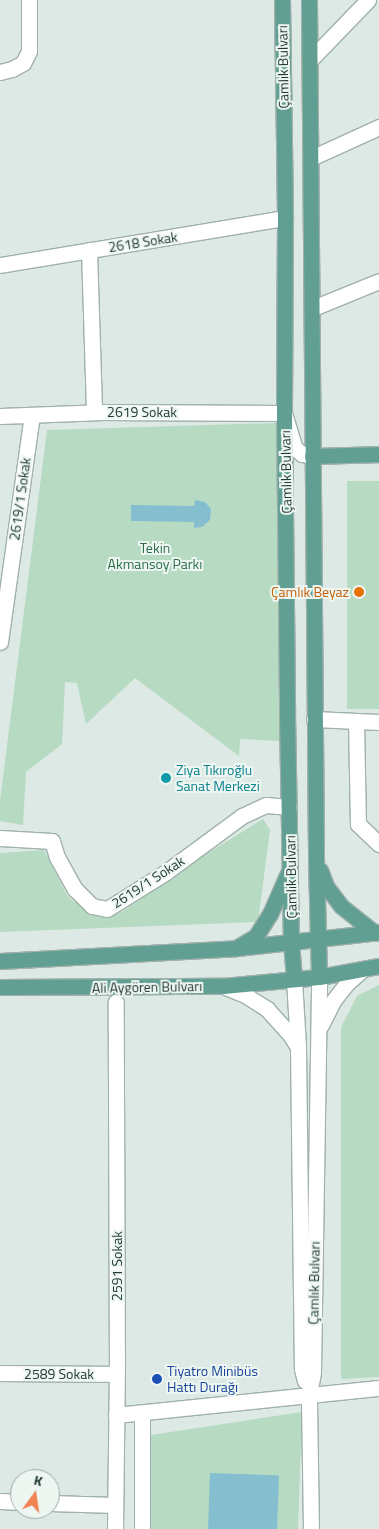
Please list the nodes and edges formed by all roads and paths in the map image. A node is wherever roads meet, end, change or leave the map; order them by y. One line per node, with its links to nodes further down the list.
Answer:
1 (30, 0): 6 (street)
2 (282, 0): 9 (main road, Çamlık Bulvarı)
3 (309, 0): 5 (main road, Çamlık Bulvarı)
4 (368, 0): 5 (street)
5 (311, 59): 8 (main road, Çamlık Bulvarı)
6 (0, 72)
7 (379, 127): 8 (street)
8 (312, 158): 13 (main road, Çamlık Bulvarı)
9 (285, 218): 10 (street, 2618 Sokak); 15 (main road, Çamlık Bulvarı)
10 (88, 250): 11 (street, 2618 Sokak); 14 (street)
11 (0, 265)
12 (379, 281): 13 (street)
13 (313, 308): 18 (main road, Çamlık Bulvarı)
14 (94, 412): 15 (street, 2619 Sokak); 16 (street, 2619 Sokak)
15 (284, 413): 21 (street); 26 (main road, Çamlık Bulvarı)
16 (32, 415): 17 (street, 2619 Sokak); 22 (street, 2619/1 Sokak)
17 (0, 416)
18 (313, 435): 20 (main road); 21 (main road, Çamlık Bulvarı)
19 (379, 454): 20 (main road)
20 (338, 455): 21 (main road)
21 (312, 456): 23 (main road, Çamlık Bulvarı)
22 (0, 642)
23 (314, 718): 24 (street); 29 (main road, Çamlık Bulvarı)
24 (356, 721): 25 (street); 28 (street)
25 (379, 722)
26 (289, 807): 27 (street, 2619/1 Sokak); 30 (main road, Çamlık Bulvarı)
27 (0, 838)
28 (379, 844)
29 (316, 860): 31 (main road); 32 (main road, Çamlık Bulvarı)
30 (291, 864): 33 (main road, Çamlık Bulvarı); 34 (main road)
31 (377, 932): 32 (main road)
32 (317, 940): 33 (main road); 38 (main road, Çamlık Bulvarı)
33 (291, 943): 34 (main road); 39 (main road, Çamlık Bulvarı)
34 (237, 948): 35 (main road)
35 (0, 961)
36 (379, 966): 37 (main road, Ali Aygören Bulvarı)
37 (363, 969): 38 (main road, Ali Aygören Bulvarı); 43 (street)
38 (319, 977): 39 (main road, Ali Aygören Bulvarı); 43 (street, Çamlık Bulvarı)
39 (294, 979): 40 (main road, Ali Aygören Bulvarı); 44 (street)
40 (223, 986): 41 (main road, Ali Aygören Bulvarı); 44 (street)
41 (0, 987)
42 (116, 1002): 46 (street, 2591 Sokak)
43 (318, 1036): 48 (street, Çamlık Bulvarı)
44 (298, 1047): 48 (street)
45 (0, 1374): 46 (street, 2589 Sokak)
46 (117, 1374): 50 (street, 2591 Sokak)
47 (379, 1388): 48 (street)
48 (309, 1395): 49 (street); 55 (street, Çamlık Bulvarı)
49 (142, 1413): 50 (street); 54 (street)
50 (116, 1415): 52 (street, 2591 Sokak)
51 (60, 1503): 52 (street)
52 (115, 1505): 53 (street, 2591 Sokak)
53 (114, 1529)
54 (142, 1529)
55 (311, 1529)

